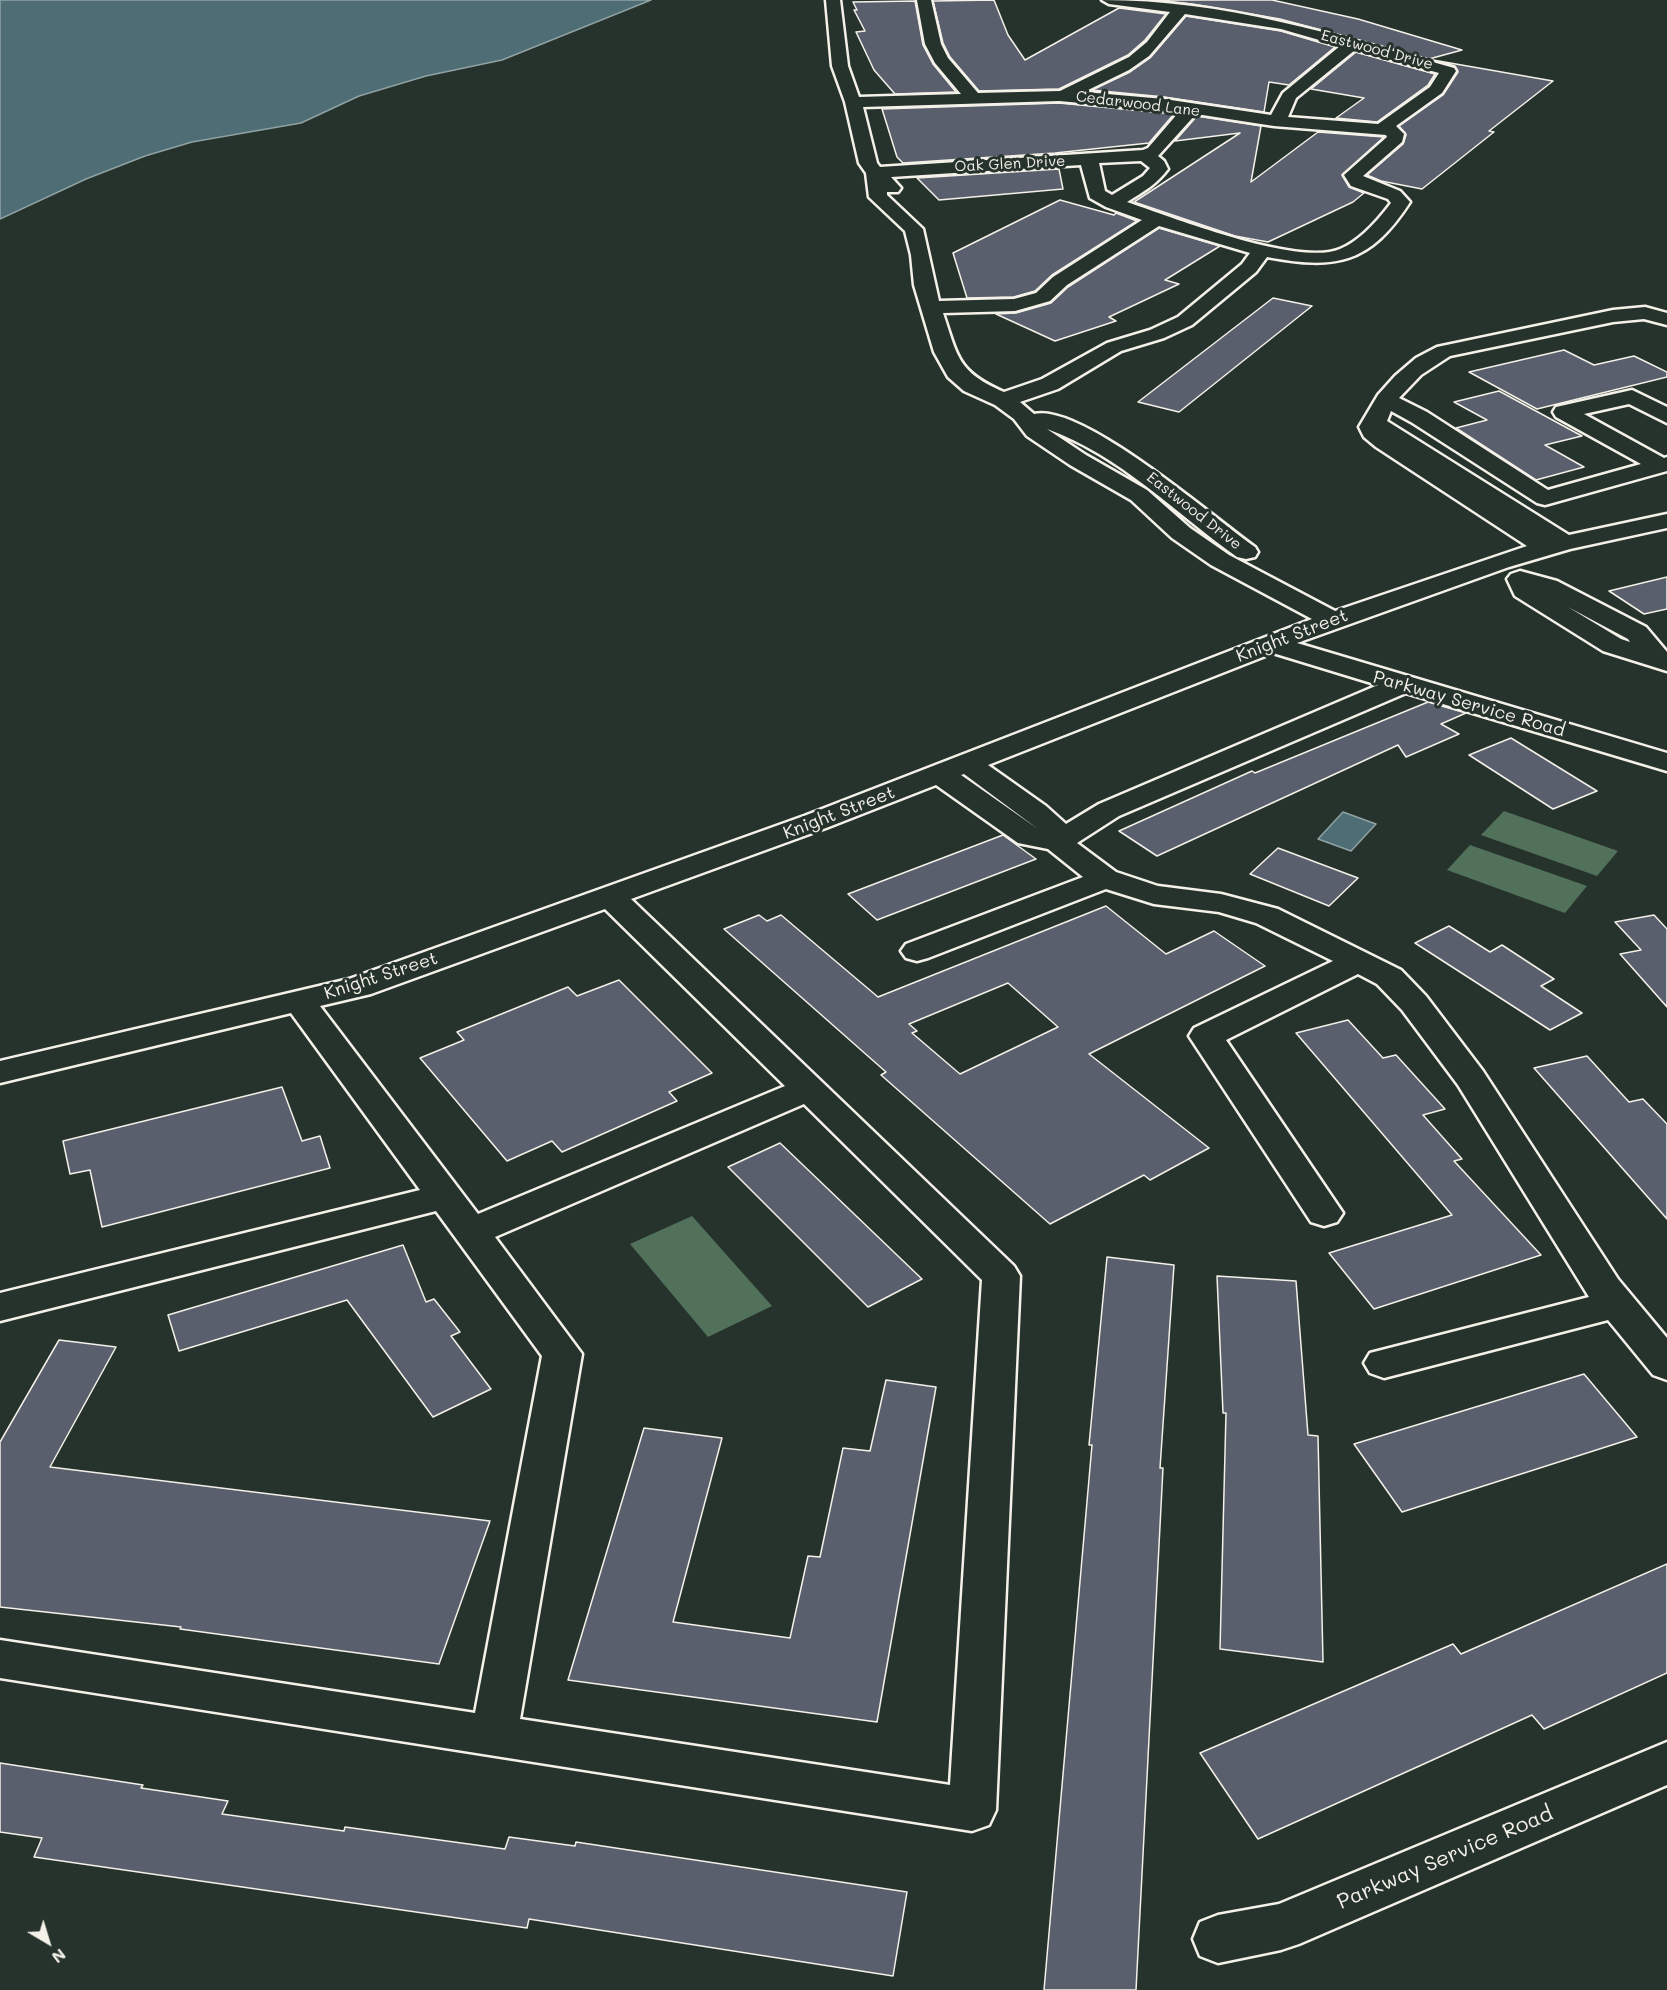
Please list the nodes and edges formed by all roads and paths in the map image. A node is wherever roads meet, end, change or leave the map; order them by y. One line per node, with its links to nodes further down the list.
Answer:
1 (833, 0): 8 (street, Eastwood Drive)
2 (924, 0): 7 (street)
3 (1109, 0): 4 (street, Eastwood Drive)
4 (1182, 8): 5 (street, Eastwood Drive); 6 (street)
5 (1351, 45): 10 (street); 11 (street, Eastwood Drive)
6 (1062, 96): 7 (street, Cedarwood Lane); 9 (street, Cedarwood Lane)
7 (975, 99): 8 (street, Cedarwood Lane)
8 (853, 102): 14 (street, Eastwood Drive)
9 (1191, 110): 10 (street, Cedarwood Lane); 12 (street)
10 (1274, 121): 11 (street, Cedarwood Lane)
11 (1387, 130): 17 (street)
12 (1145, 155): 13 (street, Oak Glen Drive); 15 (street)
13 (1089, 160): 14 (street, Oak Glen Drive); 15 (street)
14 (875, 173): 18 (street, Eastwood Drive)
15 (1113, 203): 16 (street)
16 (1158, 218): 17 (street); 18 (street)
17 (1263, 250): 21 (street)
18 (931, 307): 21 (street, Eastwood Drive)
19 (1667, 319): 20 (street)
20 (1386, 400): 24 (street); 25 (street)
21 (1012, 407): 29 (street, Eastwood Drive); 30 (street, Eastwood Drive)
22 (1667, 416): 23 (street)
23 (1664, 465): 24 (street)
24 (1545, 498): 25 (street)
25 (1499, 509): 27 (street)
26 (1667, 521): 27 (street, Knight Street)
27 (1556, 546): 28 (street, Knight Street)
28 (1492, 564): 29 (street, Knight Street); 32 (street)
29 (1366, 608): 30 (street, Knight Street)
30 (1333, 620): 31 (street, Knight Street)
31 (1270, 644): 33 (street, Parkway Service Road); 35 (street, Knight Street)
32 (1663, 661)
33 (1403, 684): 34 (street, Parkway Service Road); 37 (street)
34 (1667, 762)
35 (967, 763): 36 (street, Knight Street); 37 (street)
36 (940, 774): 37 (street); 39 (street, Knight Street)
37 (1057, 842): 38 (street)
38 (1105, 879): 40 (street); 41 (street)
39 (610, 896): 42 (street, Knight Street); 44 (street)
40 (917, 951)
41 (1359, 961): 46 (street); 48 (street)
42 (299, 1001): 43 (street, Knight Street); 45 (street)
43 (0, 1071)
44 (809, 1089): 47 (street); 53 (street)
45 (445, 1196): 47 (street); 49 (street)
46 (1324, 1214)
47 (471, 1232): 53 (street)
48 (1617, 1304): 50 (street); 51 (street)
49 (0, 1307)
50 (1384, 1363)
51 (1667, 1365)
52 (0, 1659): 53 (street)
53 (494, 1736)
54 (1667, 1763): 55 (street, Parkway Service Road)
55 (1218, 1939)

